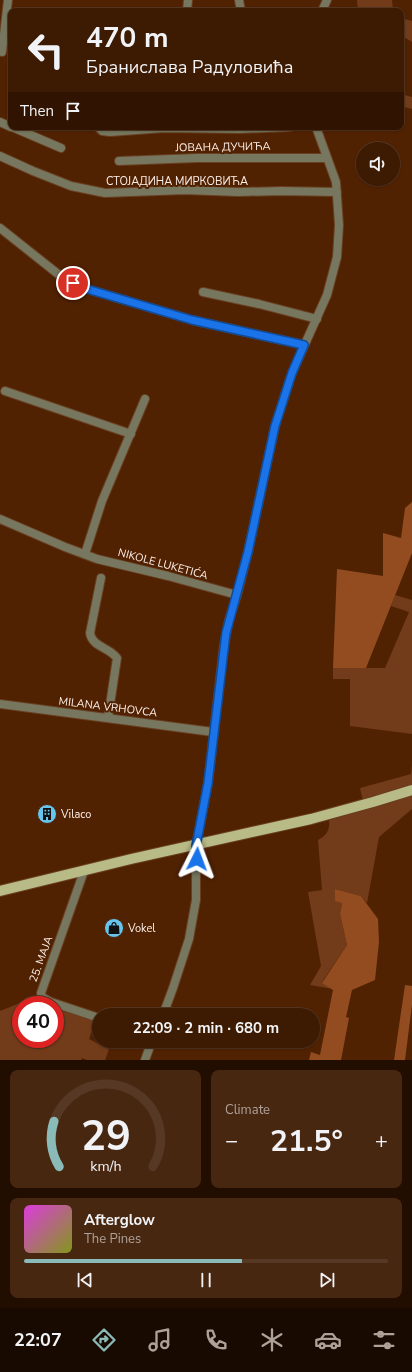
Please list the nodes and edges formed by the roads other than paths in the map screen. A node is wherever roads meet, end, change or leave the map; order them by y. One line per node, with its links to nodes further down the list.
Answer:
1 (8, 0): 2 (street)
2 (2, 52)
3 (19, 130): 7 (street)
4 (101, 130): 5 (street)
5 (137, 130)
6 (317, 130): 9 (street)
7 (61, 148)
8 (0, 156): 11 (street, СТОЈАДИНА МИРКОВИЋА)
9 (327, 158): 10 (street, ЈОВАНА ДУЧИЋА); 11 (street)
10 (119, 161)
11 (338, 192): 14 (street)
12 (0, 228): 15 (street)
13 (203, 292): 14 (street)
14 (317, 319): 15 (street)
15 (304, 345): 22 (street)
16 (5, 391): 18 (street)
17 (145, 399): 18 (street)
18 (132, 434): 20 (street)
19 (0, 519): 20 (street, NIKOLE LUKETIĆA)
20 (84, 554): 22 (street, NIKOLE LUKETIĆA)
21 (101, 578): 24 (street)
22 (237, 595): 25 (street)
23 (0, 704): 24 (street, MILANA VRHOVCA)
24 (108, 718): 25 (street, MILANA VRHOVCA)
25 (213, 732): 27 (street)
26 (412, 790): 27 (main road)
27 (196, 846): 28 (main road); 30 (street)
28 (84, 871): 29 (main road); 31 (street, 25. МАЈА)
29 (0, 891)
30 (166, 1008)
31 (92, 1016)
32 (149, 1048): 33 (street)
33 (145, 1060)

